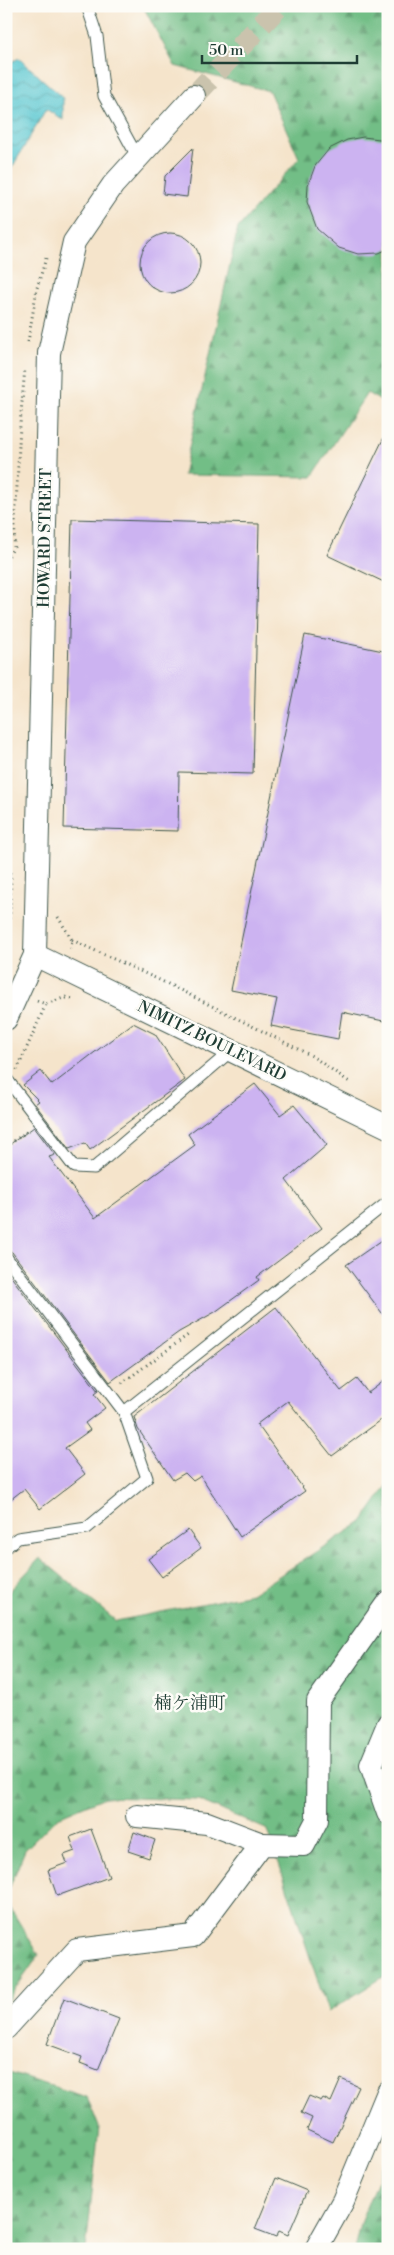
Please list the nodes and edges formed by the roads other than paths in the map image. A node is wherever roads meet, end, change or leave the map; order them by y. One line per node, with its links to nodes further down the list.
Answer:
1 (87, 6): 3 (lane)
2 (194, 96): 3 (street, HOWARD STREET)
3 (138, 158): 4 (street, HOWARD STREET)
4 (35, 956): 5 (street, HOWARD STREET); 6 (street, NIMITZ BOULEVARD)
5 (6, 1019)
6 (231, 1051): 7 (lane); 8 (street, NIMITZ BOULEVARD)
7 (11, 1076)
8 (388, 1127)
9 (388, 1202): 11 (lane)
10 (6, 1257): 11 (lane)
11 (124, 1412): 12 (lane)
12 (6, 1546)
13 (388, 1602): 17 (street)
14 (388, 1724): 15 (street)
15 (388, 1813)
16 (136, 1816): 17 (street)
17 (262, 1844): 18 (street)
18 (6, 2028)
19 (388, 2092): 20 (street)
20 (316, 2249)

